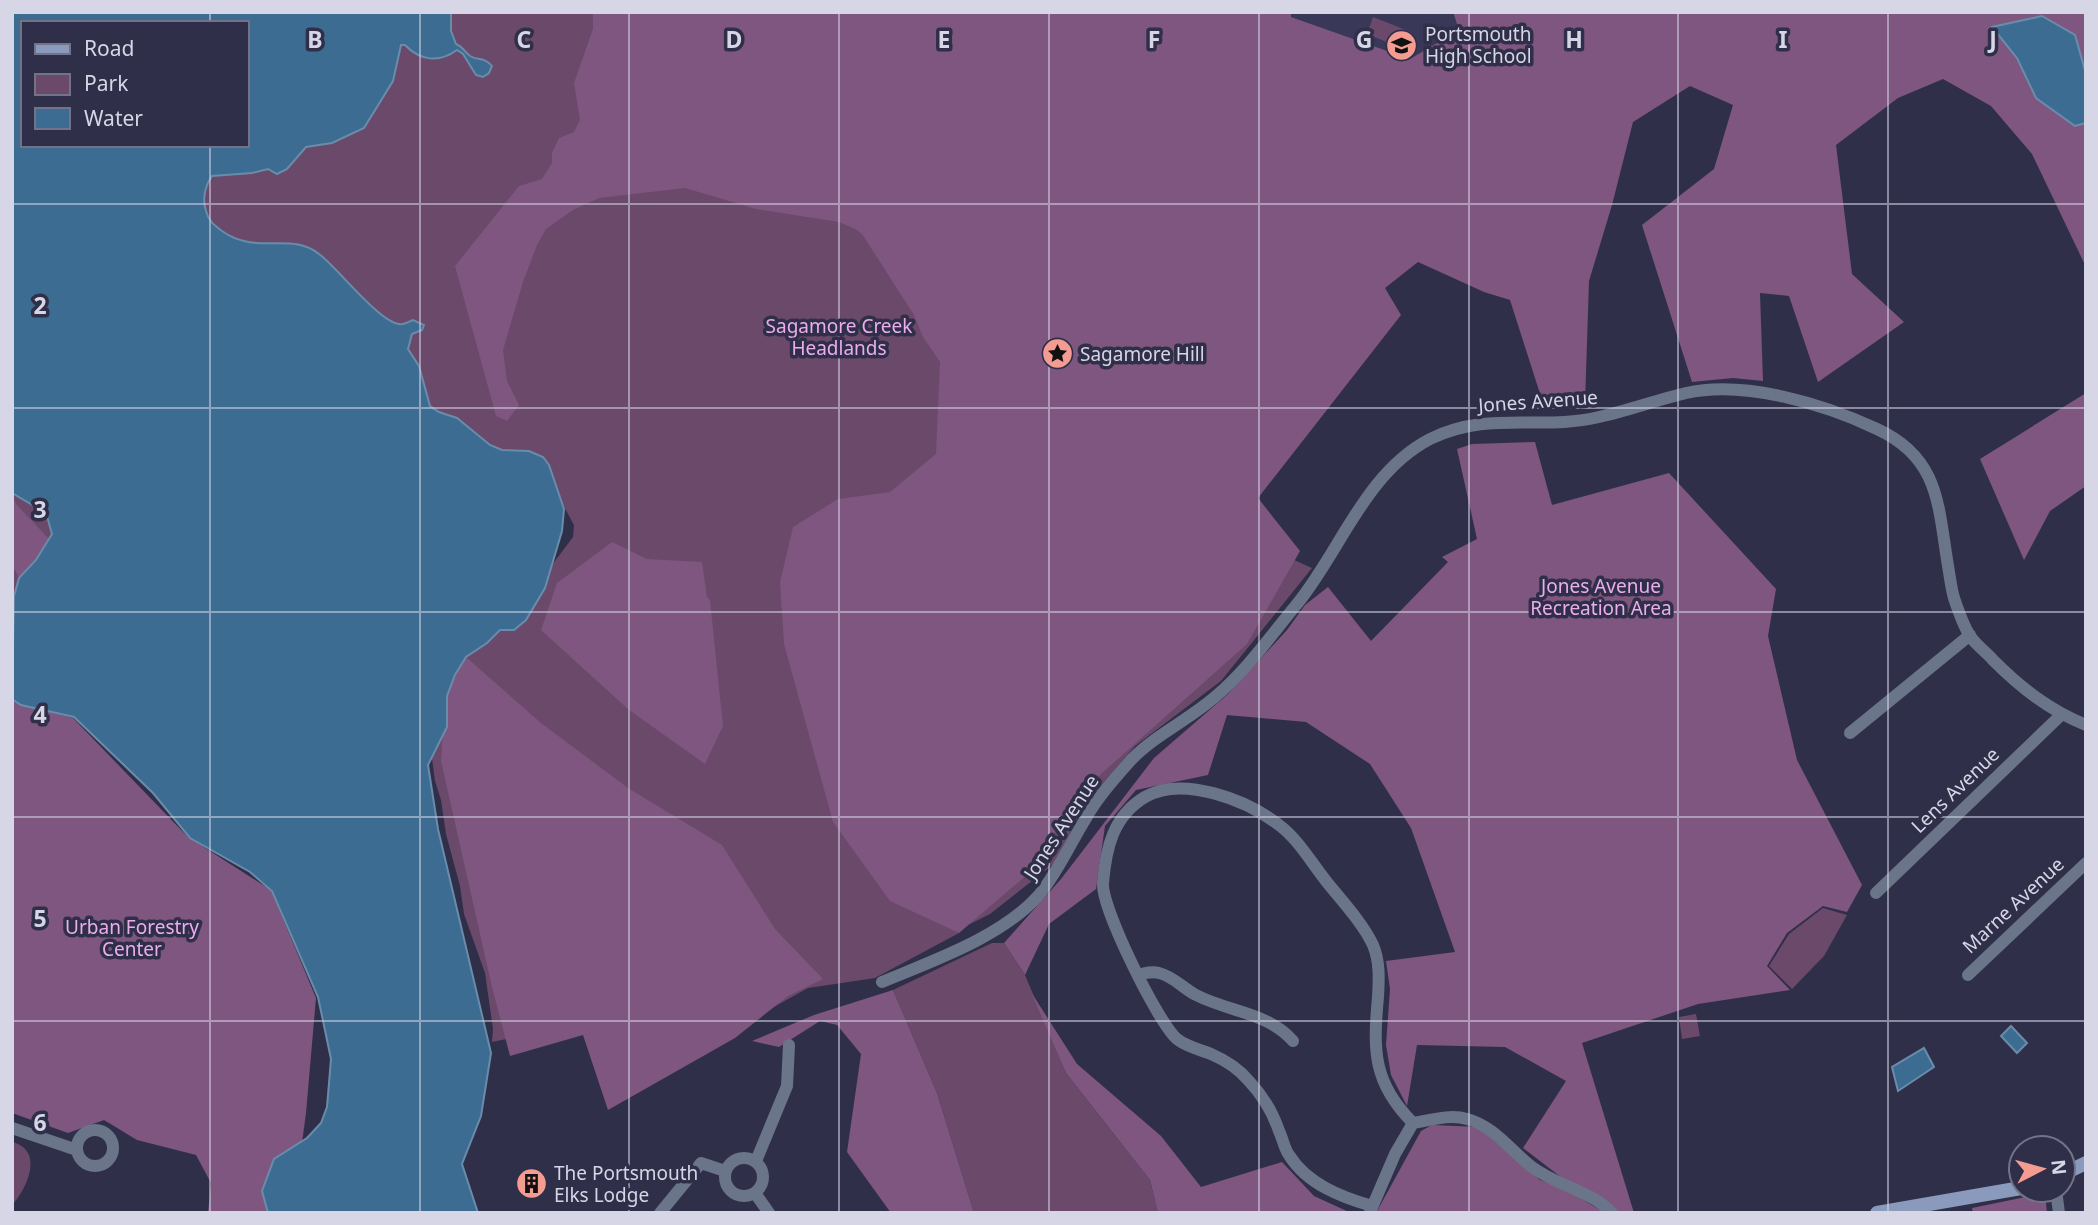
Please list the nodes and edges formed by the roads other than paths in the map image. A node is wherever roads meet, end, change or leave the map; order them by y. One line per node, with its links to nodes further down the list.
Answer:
1 (1970, 635): 2 (street, Jones Avenue); 4 (street); 9 (street, Jones Avenue)
2 (2061, 715): 3 (street, Jones Avenue); 6 (street, Lens Avenue)
3 (2086, 725)
4 (1850, 733)
5 (2084, 867): 8 (street, Marne Avenue)
6 (1876, 893)
7 (1138, 975): 10 (street); 12 (street); 19 (street)
8 (1968, 975)
9 (882, 982)
10 (1293, 1041)
11 (789, 1045): 15 (street)
12 (1413, 1123): 19 (street); 22 (street)
13 (12, 1128): 14 (street)
14 (77, 1150)
15 (755, 1161): 16 (street); 18 (street)
16 (725, 1171): 18 (street); 20 (street)
17 (2007, 1190): 23 (main road)
18 (755, 1193): 21 (street)
19 (1371, 1209)
20 (660, 1213)
21 (768, 1213)
22 (1612, 1213)
23 (1877, 1213)

